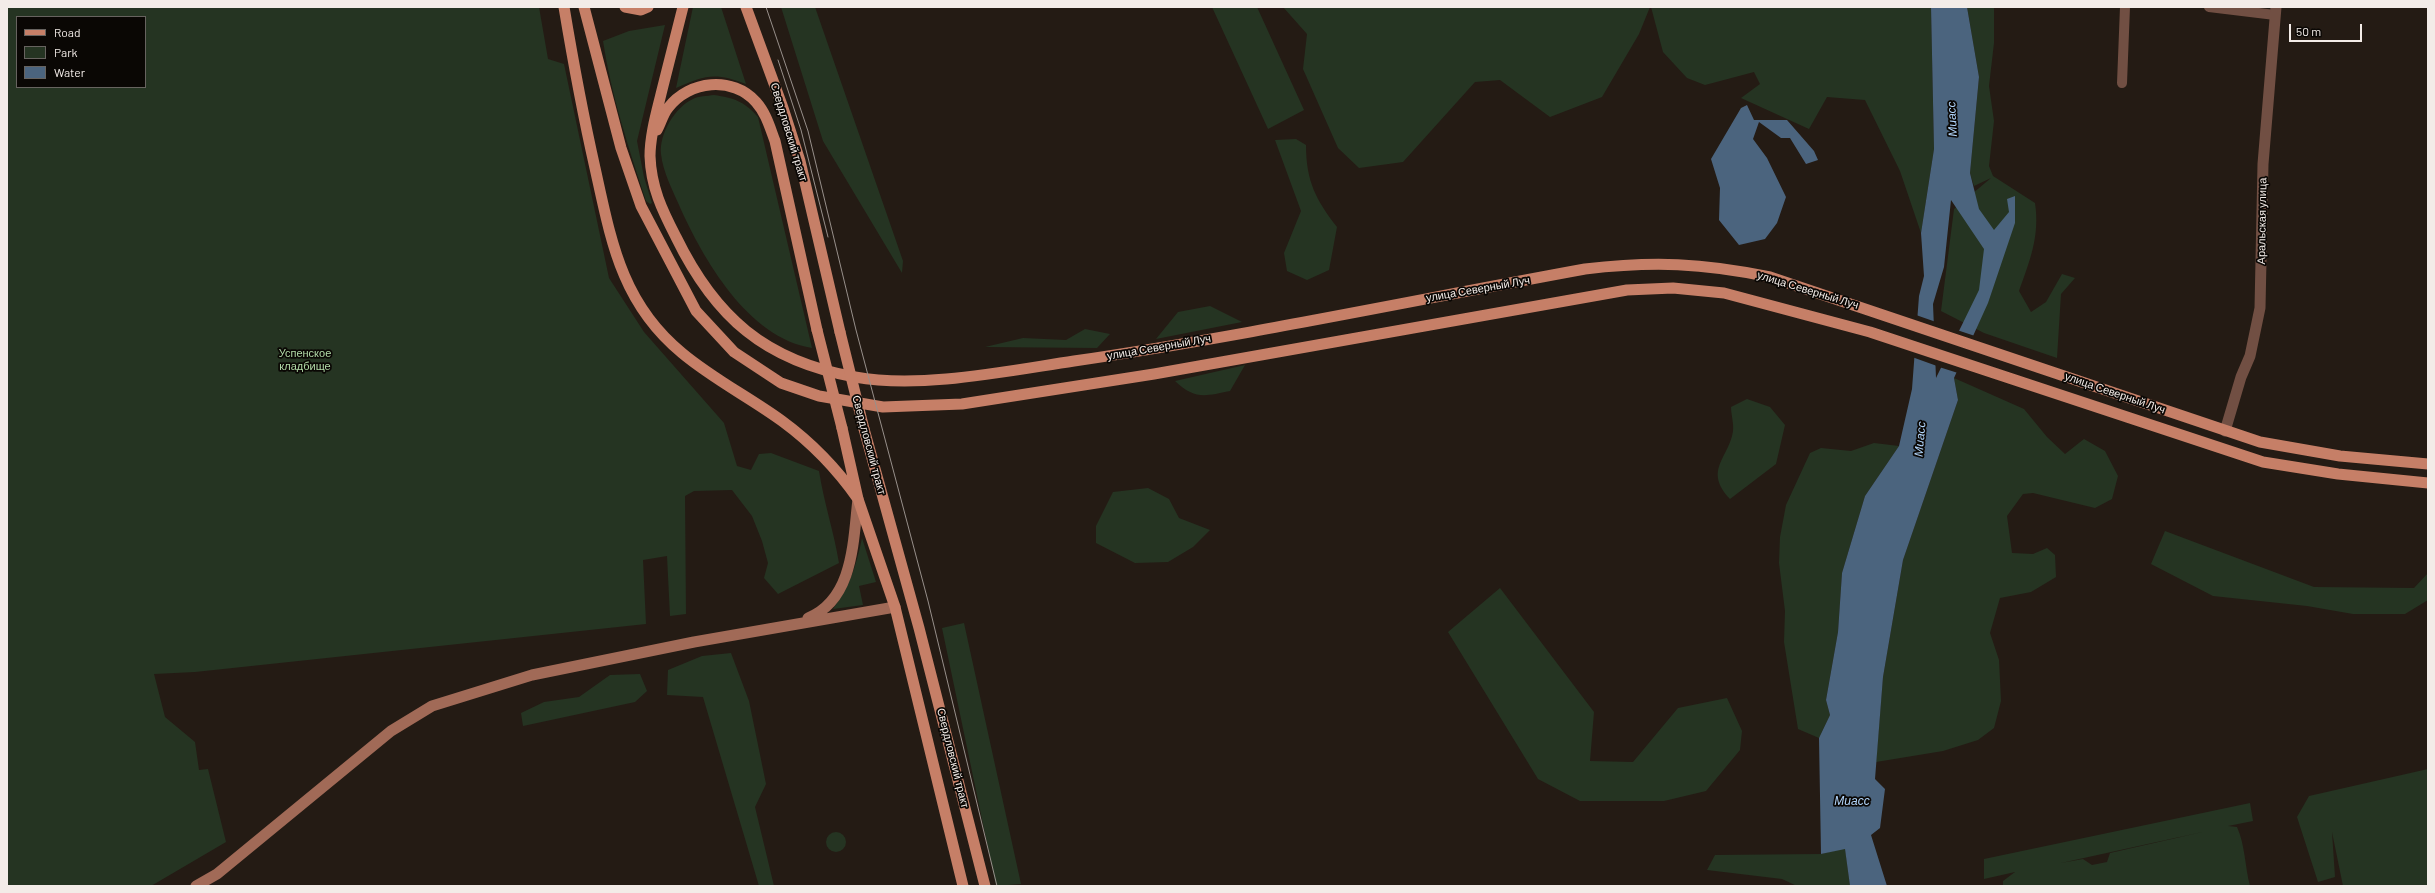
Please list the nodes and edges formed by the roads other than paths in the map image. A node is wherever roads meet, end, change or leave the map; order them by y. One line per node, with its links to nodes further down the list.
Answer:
1 (564, 7): 15 (main road, Свердловский тракт)
2 (584, 7): 14 (main road, улица Северный Луч)
3 (625, 7): 4 (main road)
4 (648, 7)
5 (683, 7): 11 (main road)
6 (746, 7): 16 (main road, Свердловский тракт, bridge)
7 (2125, 7): 10 (street)
8 (2209, 7): 9 (street)
9 (2275, 11): 12 (street, Аральская улица)
10 (2122, 83)
11 (650, 155): 12 (main road, улица Северный Луч); 15 (main road, Свердловский тракт, bridge)
12 (2225, 431): 13 (main road, улица Северный Луч)
13 (2428, 464)
14 (2428, 483)
15 (858, 499): 17 (main road, Свердловский тракт); 18 (main road)
16 (912, 604): 17 (main road); 21 (main road, Свердловский тракт)
17 (895, 607): 18 (main road); 20 (main road, Свердловский тракт)
18 (795, 624): 19 (main road)
19 (196, 886)
20 (963, 886)
21 (985, 886)

